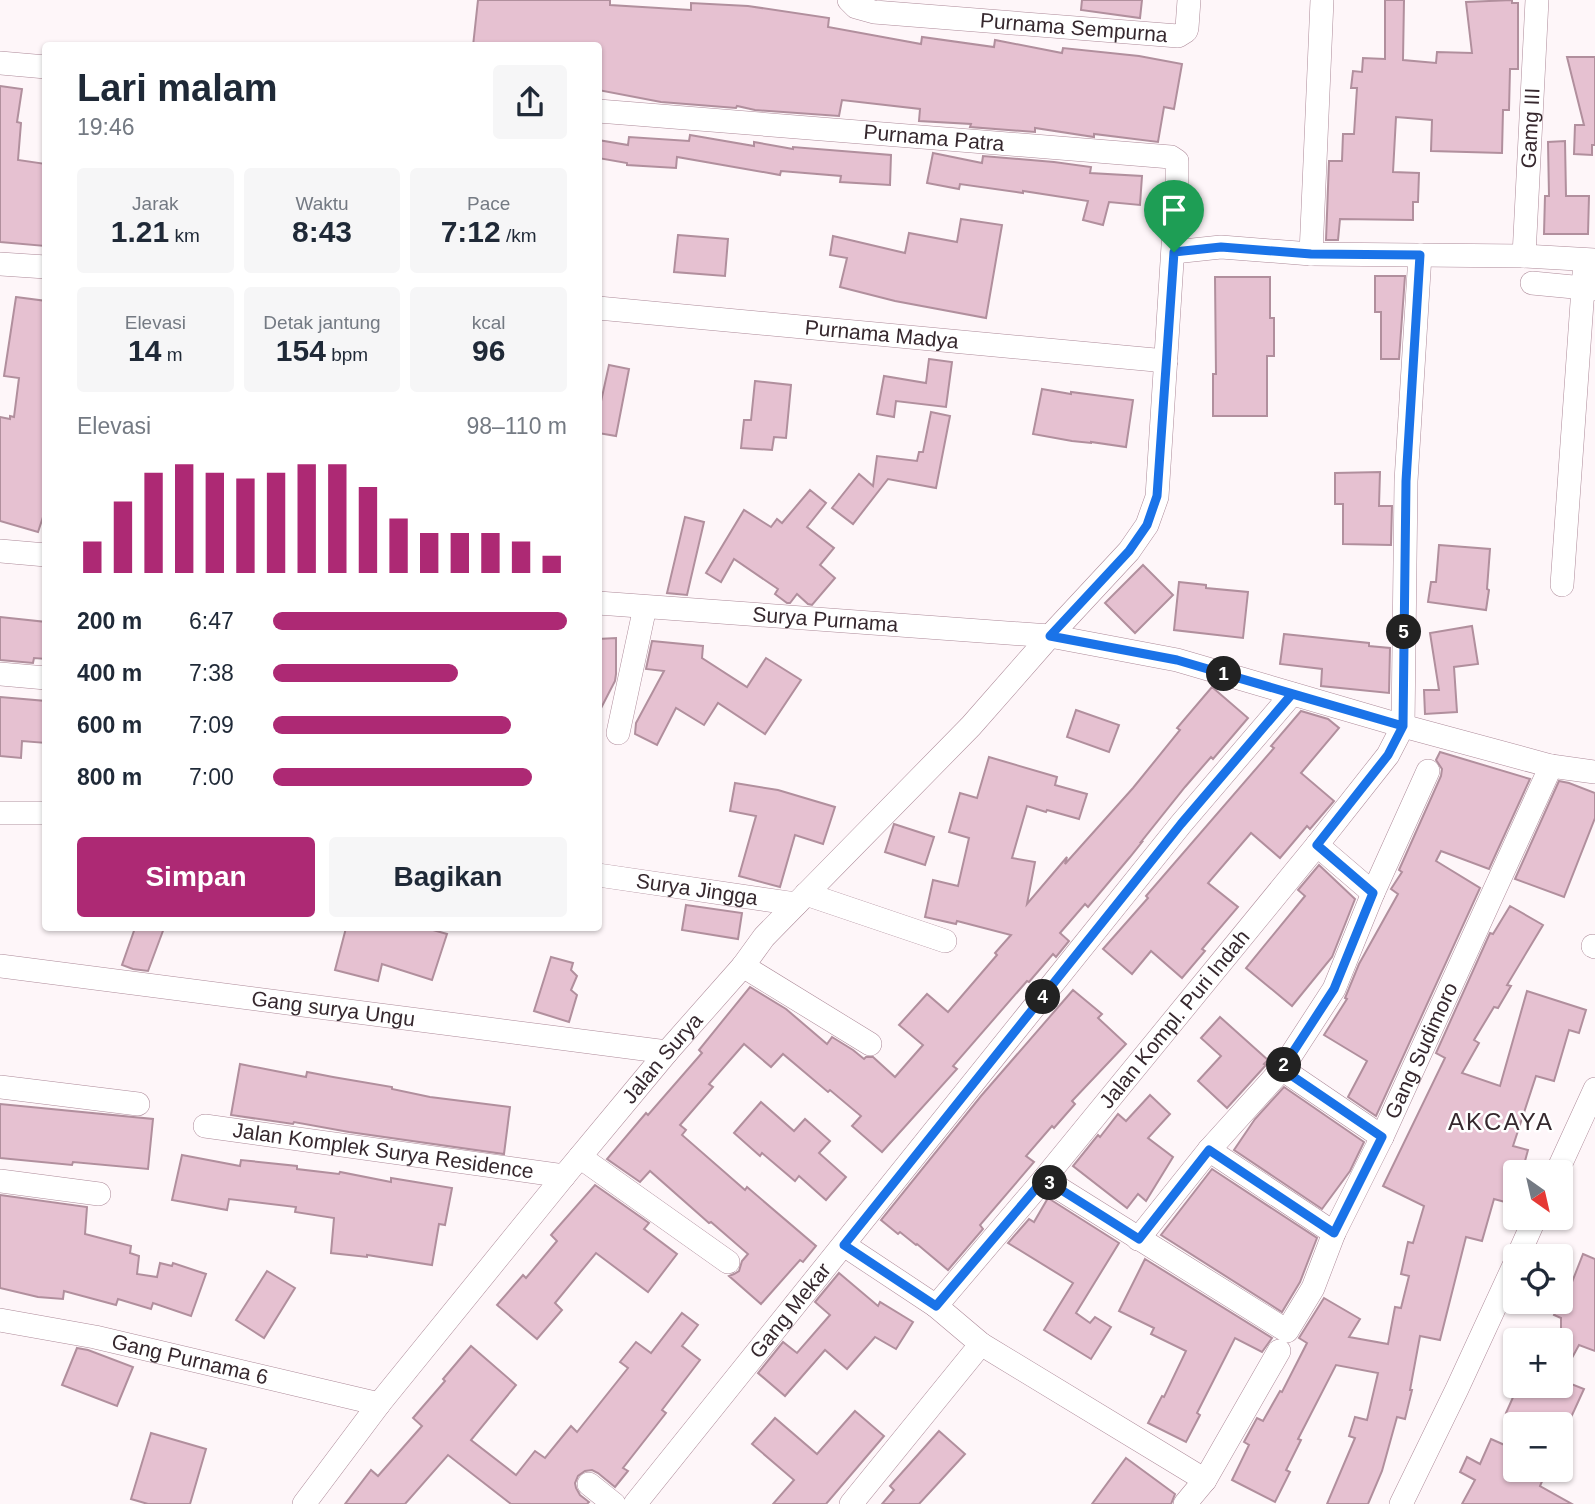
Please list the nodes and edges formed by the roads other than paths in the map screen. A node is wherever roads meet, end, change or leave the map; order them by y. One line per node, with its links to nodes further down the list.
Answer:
1 (849, 0): 2 (street, Purnama Sempurna)
2 (1189, 0)
3 (1322, 0): 9 (street)
4 (1537, 0): 11 (street, Gamg III)
5 (0, 63): 6 (street)
6 (42, 67)
7 (602, 111): 8 (street, Purnama Patra)
8 (1174, 252): 9 (street); 18 (street, Jalan Surya)
9 (1311, 254): 10 (street)
10 (1420, 255): 11 (street); 28 (street)
11 (1524, 256): 12 (street)
12 (1590, 260): 16 (street)
13 (0, 264): 14 (street)
14 (42, 267)
15 (1532, 284): 16 (street)
16 (1589, 288): 21 (street)
17 (602, 308): 18 (street, Purnama Madya)
18 (1166, 361): 24 (street, Jalan Surya)
19 (0, 551): 20 (street)
20 (42, 555)
21 (1562, 585)
22 (602, 603): 23 (street, Surya Purnama)
23 (645, 607): 24 (street, Surya Purnama); 29 (street)
24 (1050, 636): 27 (street, Surya Purnama); 38 (street, Jalan Surya)
25 (0, 674): 26 (street)
26 (42, 678)
27 (1292, 694): 28 (street, Surya Purnama); 59 (street, Gang Mekar)
28 (1403, 726): 30 (street, Surya Purnama); 35 (street, Jalan Kompl. Puri Indah)
29 (618, 733)
30 (1551, 766): 32 (street, Surya Purnama); 49 (street, Gang Sudimoro)
31 (1428, 771): 37 (street)
32 (1595, 772)
33 (0, 813): 34 (street)
34 (42, 813)
35 (1317, 845): 37 (street); 54 (street, Jalan Kompl. Puri Indah)
36 (602, 875): 38 (street, Surya Jingga)
37 (1373, 893): 44 (street)
38 (801, 899): 39 (street, Surya Jingga); 41 (street, Jalan Surya)
39 (945, 941)
40 (0, 966): 43 (street, Gang surya Ungu)
41 (743, 966): 42 (street); 43 (street, Jalan Surya)
42 (870, 1044)
43 (667, 1052): 51 (street, Jalan Surya)
44 (1282, 1069): 49 (street); 50 (street)
45 (0, 1087): 47 (street)
46 (1595, 1089): 52 (street)
47 (138, 1104)
48 (205, 1126): 53 (street, Jalan Komplek Surya Residence)
49 (1382, 1137): 57 (street, Gang Sudimoro)
50 (1209, 1150): 57 (street); 58 (street)
51 (580, 1157): 53 (street, Jalan Surya); 60 (street)
52 (1562, 1160)
53 (564, 1176): 66 (street, Jalan Surya)
54 (1044, 1179): 58 (street); 62 (street, Jalan Kompl. Puri Indah)
55 (0, 1181): 56 (street)
56 (99, 1194)
57 (1334, 1233): 64 (street, Gang Sudimoro)
58 (1139, 1239): 64 (street)
59 (844, 1245): 62 (street); 71 (street, Gang Mekar)
60 (728, 1262)
61 (1503, 1289): 74 (street)
62 (936, 1306): 65 (street)
63 (0, 1320): 66 (street, Gang Purnama 6)
64 (1283, 1341): 67 (street, Gang Sudimoro)
65 (981, 1344): 67 (street); 72 (street)
66 (379, 1404): 69 (street, Jalan Surya)
67 (1205, 1480): 73 (street, Gang Sudimoro)
68 (589, 1484): 70 (street)
69 (304, 1504)
70 (614, 1504)
71 (635, 1504)
72 (850, 1504)
73 (1185, 1504)
74 (1401, 1504)

